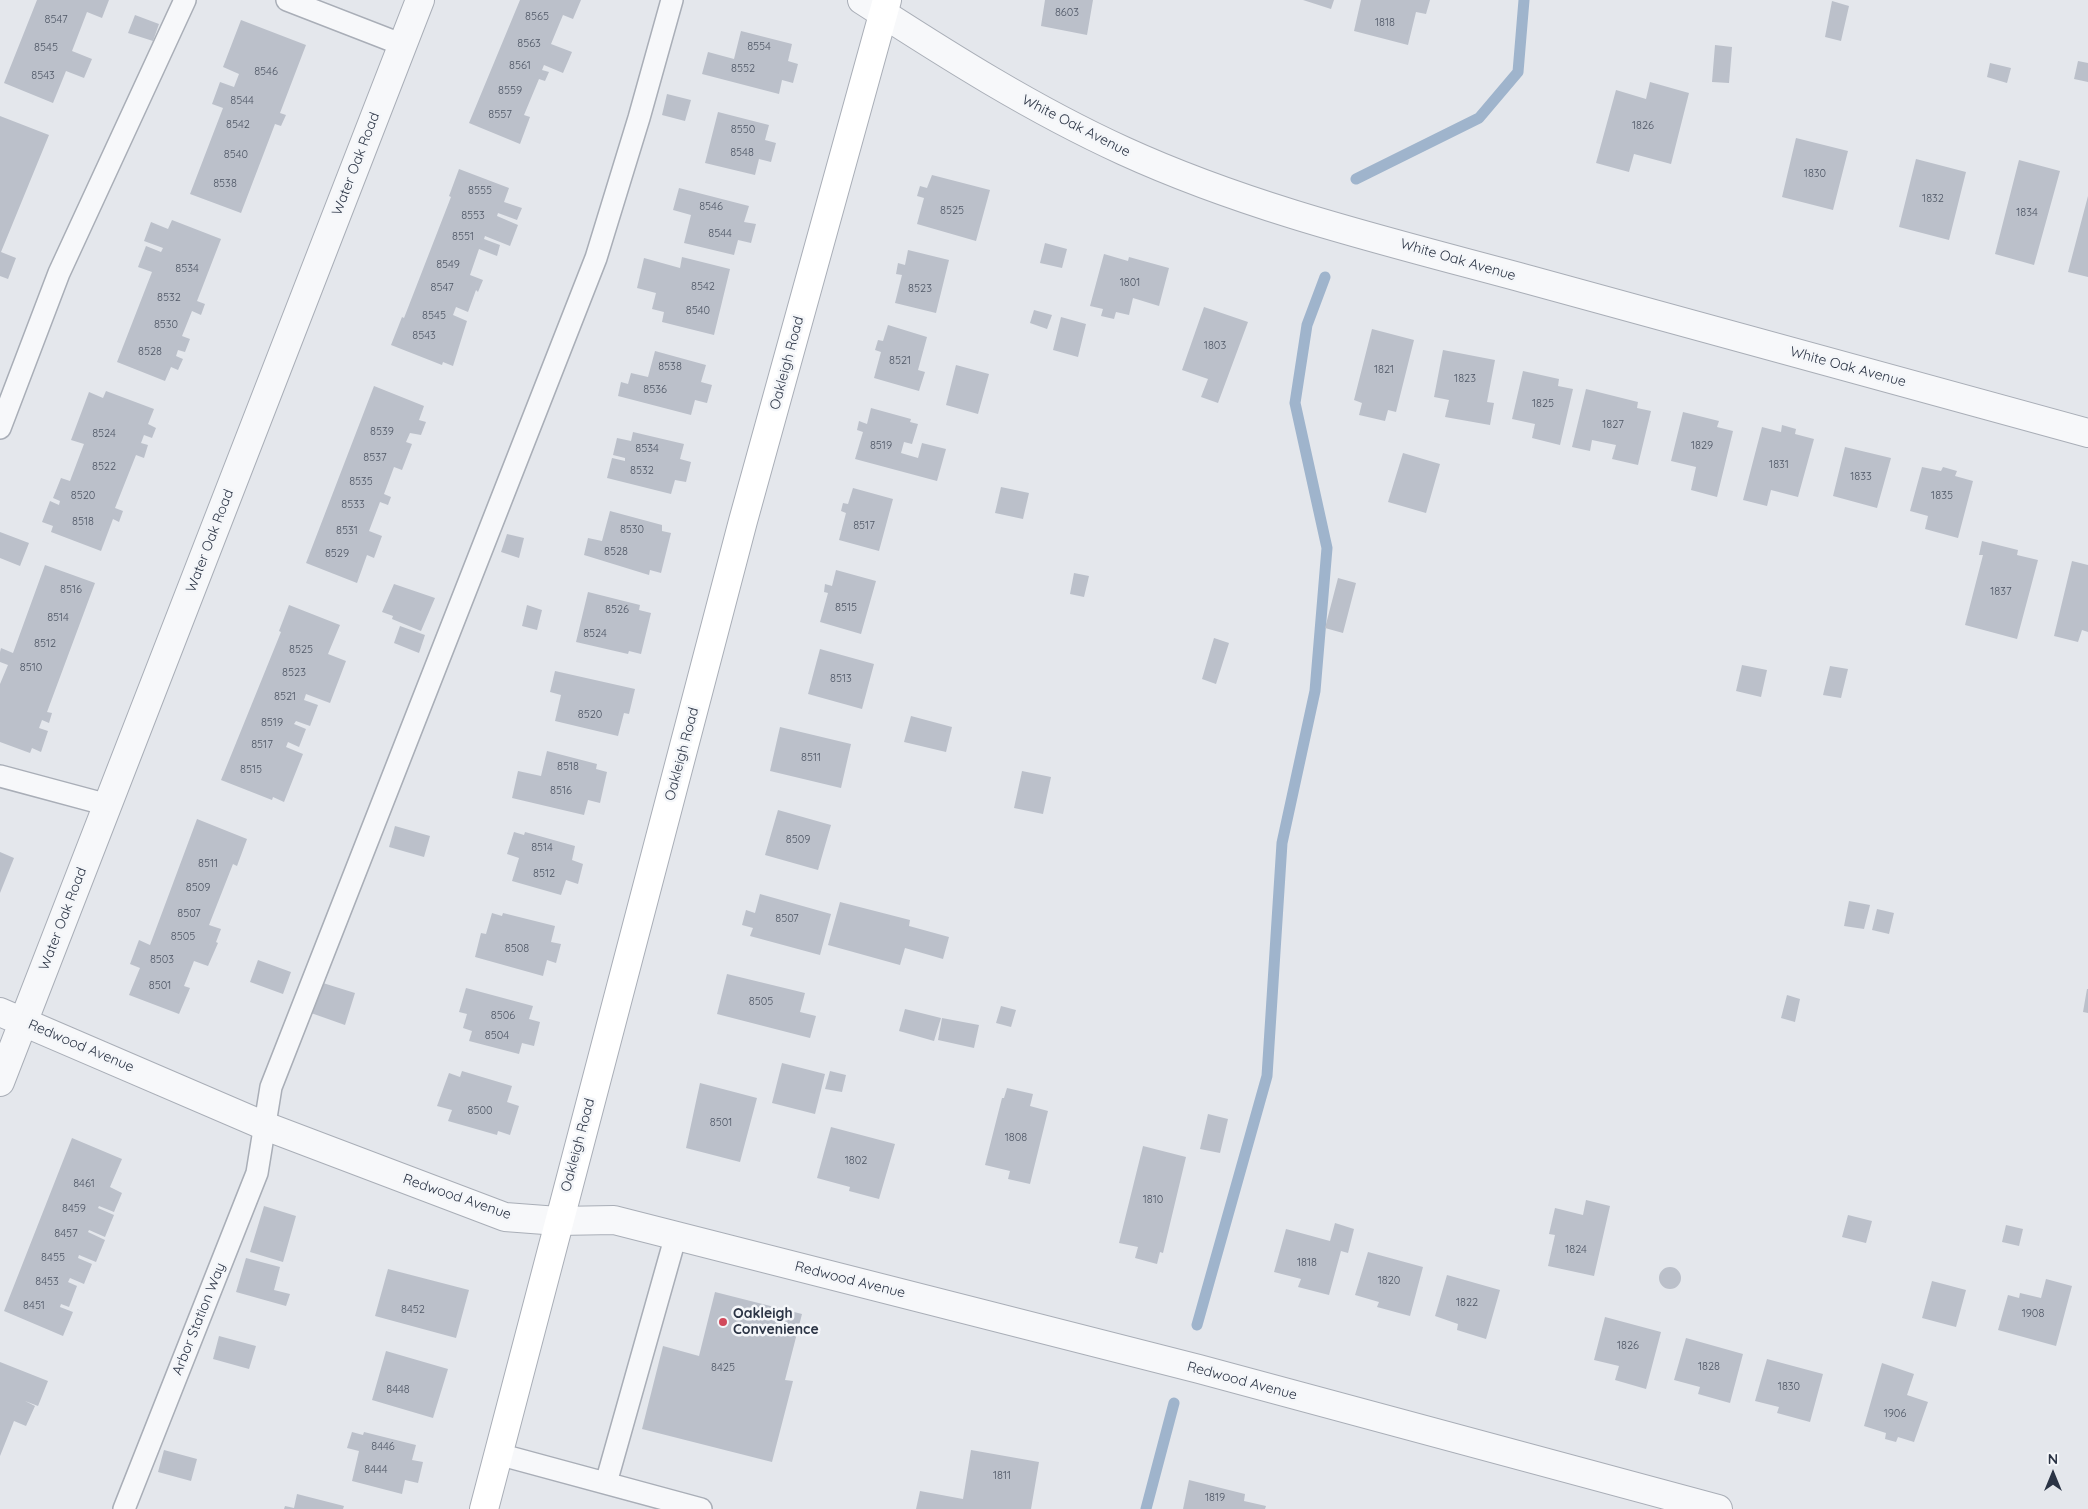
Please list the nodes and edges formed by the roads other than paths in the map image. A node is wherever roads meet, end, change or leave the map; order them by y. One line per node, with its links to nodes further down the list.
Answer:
1 (185, 0): 7 (lane)
2 (287, 0): 6 (lane)
3 (420, 0): 6 (street, Water Oak Road)
4 (672, 0): 13 (lane, Arbor Station Way)
5 (877, 4): 8 (street, White Oak Avenue); 14 (street, Oakleigh Road)
6 (403, 45): 10 (street, Water Oak Road)
7 (0, 428)
8 (2088, 433)
9 (0, 776): 10 (lane)
10 (108, 805): 11 (street, Water Oak Road)
11 (12, 1016): 12 (street, Water Oak Road); 13 (street, Redwood Avenue)
12 (0, 1082)
13 (265, 1126): 14 (street, Redwood Avenue); 18 (lane, Arbor Station Way)
14 (558, 1221): 15 (street, Redwood Avenue); 16 (street, Oakleigh Road)
15 (676, 1235): 17 (lane); 21 (street, Redwood Avenue)
16 (498, 1454): 17 (lane); 19 (street, Oakleigh Road)
17 (606, 1484): 20 (lane)
18 (124, 1509)
19 (484, 1509)
20 (702, 1509)
21 (1718, 1509)

